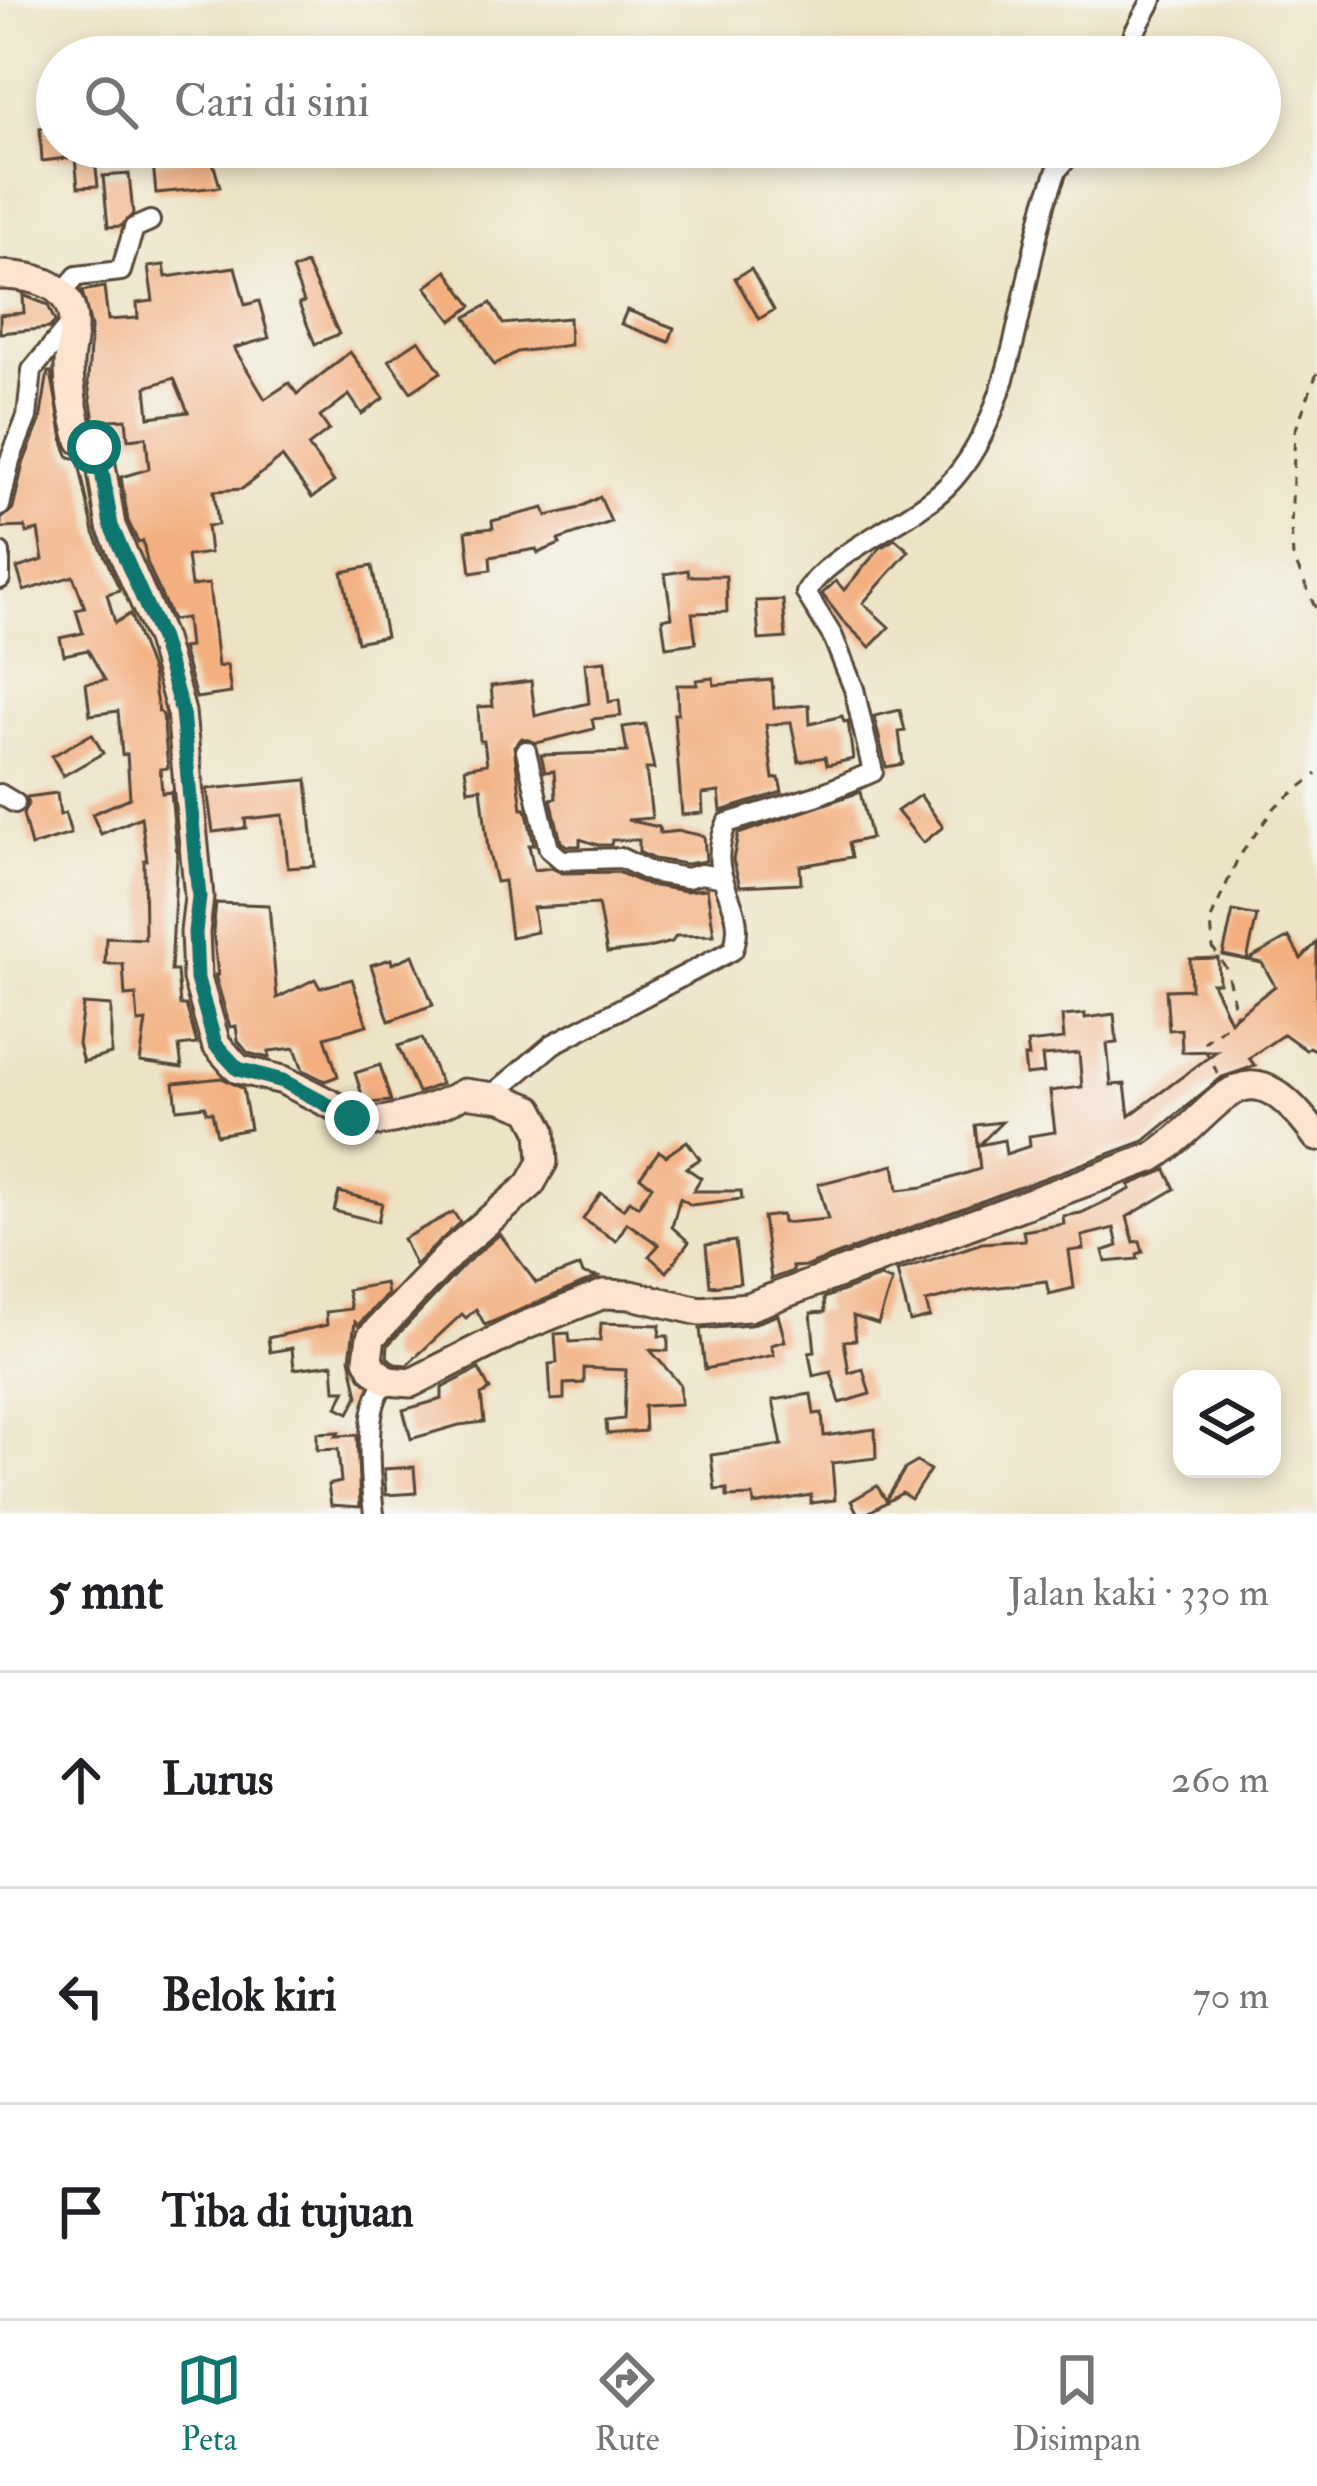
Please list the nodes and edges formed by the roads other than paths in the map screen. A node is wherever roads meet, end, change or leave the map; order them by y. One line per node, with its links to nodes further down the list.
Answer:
1 (1153, 0): 2 (street)
2 (1134, 36)
3 (1060, 168): 12 (street)
4 (150, 221): 6 (street)
5 (0, 275): 6 (street)
6 (63, 292): 7 (street)
7 (74, 319): 8 (street); 13 (street)
8 (0, 506)
9 (0, 553): 10 (street)
10 (0, 579)
11 (526, 751): 12 (street)
12 (719, 878): 13 (street)
13 (490, 1096): 15 (street)
14 (1317, 1137): 15 (street)
15 (388, 1381): 16 (street)
16 (374, 1514)

